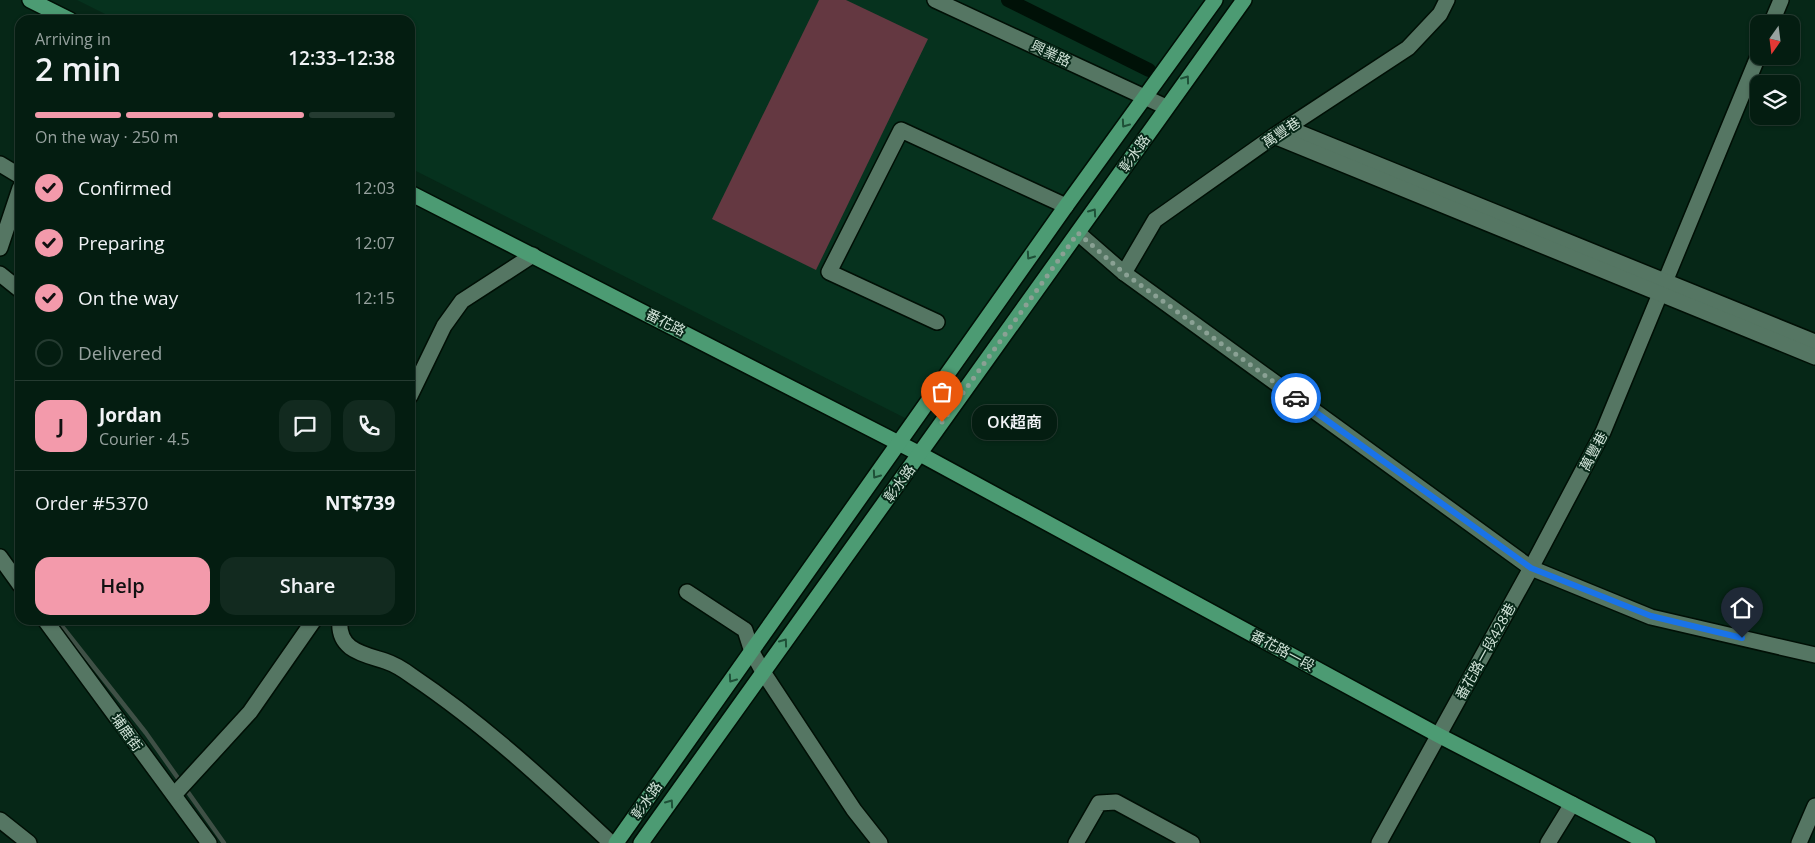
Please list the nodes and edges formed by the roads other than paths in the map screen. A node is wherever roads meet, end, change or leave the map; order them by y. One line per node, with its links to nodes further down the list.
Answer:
1 (30, 0): 7 (main road)
2 (935, 0): 10 (street, 興業路)
3 (1215, 0): 10 (main road, 彰水路)
4 (1244, 0): 11 (main road, 彰水路, one-way to 4)
5 (1447, 0): 12 (street, 萬豐巷)
6 (1781, 0): 8 (street)
7 (60, 15)
8 (1775, 15)
9 (1755, 65): 25 (street, 萬豐巷)
10 (1145, 96): 11 (street, 興業路); 18 (main road, 彰水路, one-way to 18)
11 (1166, 107): 19 (main road, 彰水路, one-way to 11)
12 (1288, 128): 13 (street, 萬豐巷); 25 (street)
13 (1274, 136): 22 (street, 萬豐巷); 25 (street)
14 (0, 164): 15 (street)
15 (15, 173)
16 (415, 195): 21 (main road, 番花路)
17 (15, 203): 20 (street)
18 (1066, 206): 26 (street); 30 (main road, 彰水路, one-way to 30)
19 (1078, 233): 22 (street); 31 (main road, 彰水路)
20 (0, 248)
21 (534, 255): 29 (street); 30 (main road, 番花路)
22 (1124, 273): 33 (street)
23 (0, 274): 24 (street)
24 (15, 286)
25 (1664, 287): 27 (street); 28 (street); 33 (street, 萬豐巷)
26 (937, 322)
27 (1815, 342)
28 (1815, 357)
29 (415, 386)
30 (897, 444): 31 (main road, 番花路); 39 (main road, 彰水路, one-way to 39)
31 (920, 454): 41 (main road, 彰水路, one-way to 31); 42 (main road, 番花路一段)
32 (0, 557): 34 (street)
33 (1531, 568): 40 (street); 42 (street, 番花路一段428巷)
34 (15, 578)
35 (687, 592): 39 (street)
36 (49, 625): 43 (street, 埔鹿街)
37 (311, 625): 43 (street)
38 (340, 625): 49 (street)
39 (752, 652): 41 (street); 50 (main road, 彰水路, one-way to 50)
40 (1815, 655)
41 (763, 672): 51 (main road, 彰水路, one-way to 41); 52 (street)
42 (1438, 735): 44 (main road, 番花路一段); 55 (street, 番花路一段428巷)
43 (174, 795): 48 (street, 埔鹿街)
44 (1572, 804): 56 (street); 57 (main road, 番花路一段)
45 (1815, 806): 58 (street)
46 (0, 820): 47 (street)
47 (30, 843)
48 (209, 843)
49 (611, 843)
50 (616, 843)
51 (642, 843)
52 (880, 843)
53 (1076, 843): 54 (street)
54 (1192, 843)
55 (1379, 843)
56 (1548, 843)
57 (1648, 843)
58 (1799, 843)

